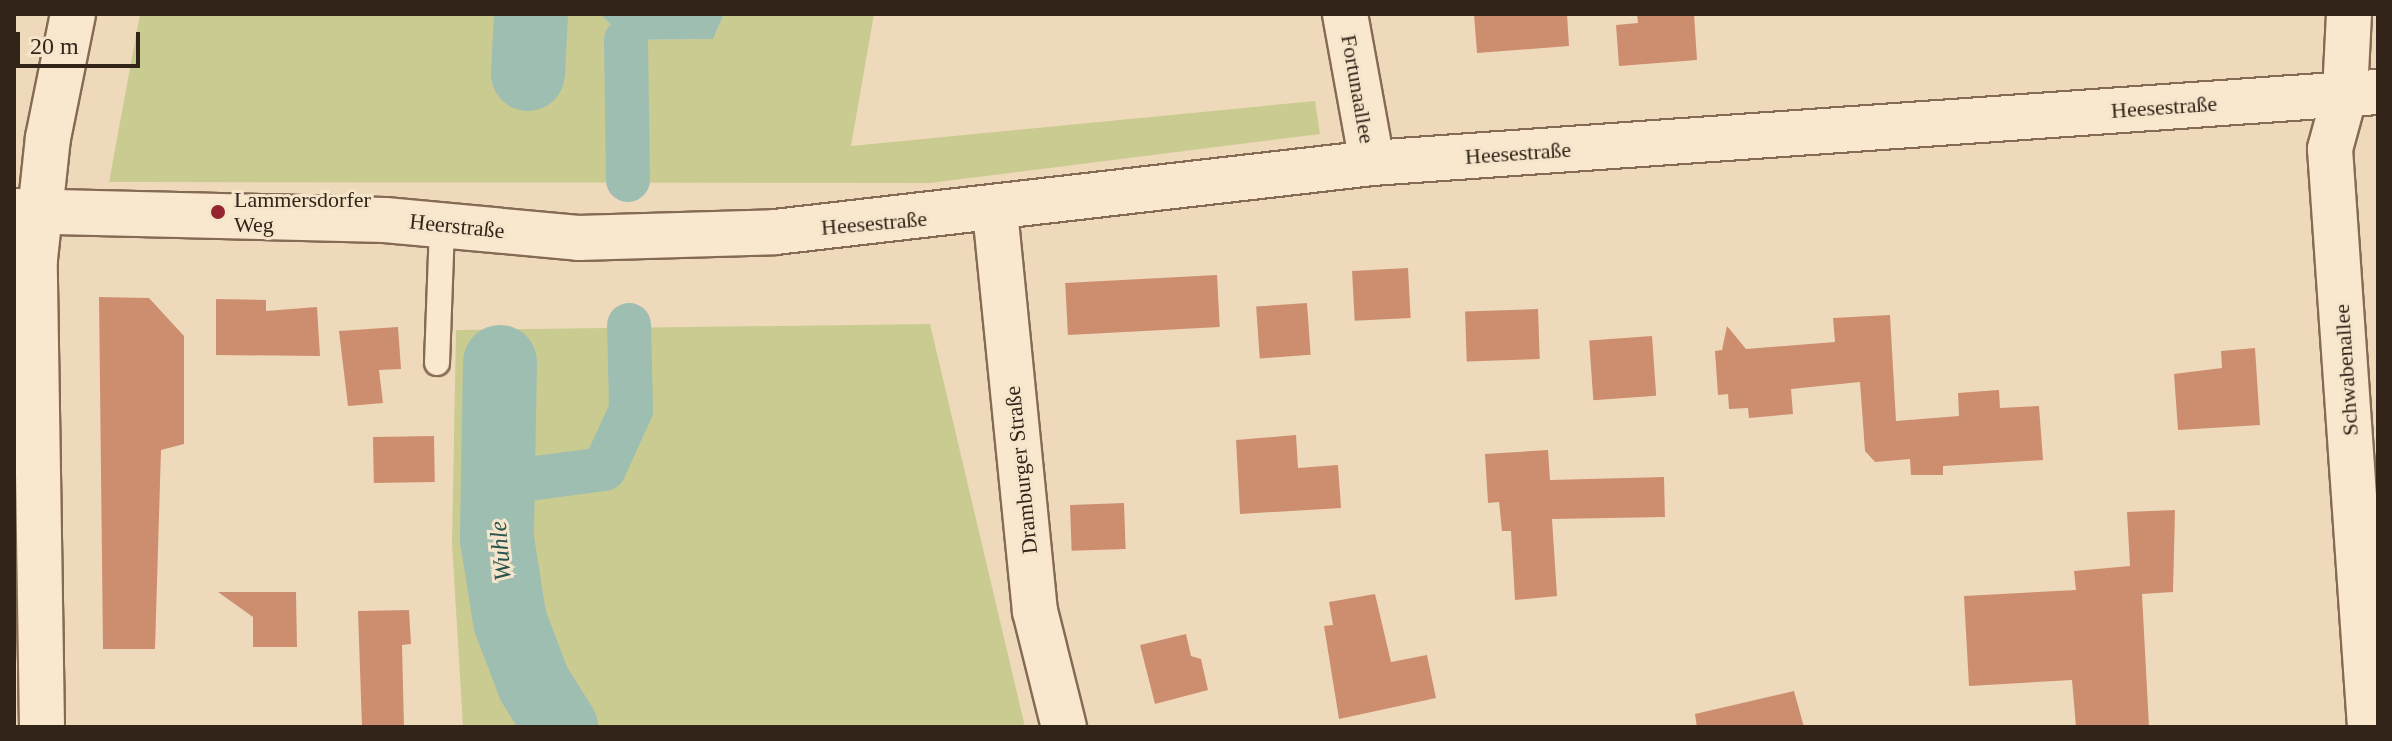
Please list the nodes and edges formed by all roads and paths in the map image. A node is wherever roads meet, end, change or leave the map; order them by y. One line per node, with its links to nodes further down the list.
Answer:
1 (73, 14): 7 (street)
2 (1345, 14): 5 (street, Fortunaallee)
3 (2349, 14): 4 (street, Schwabenallee)
4 (2362, 93): 5 (street, Heesestraße); 13 (street, Schwabenallee)
5 (1372, 163): 6 (street, Heesestraße)
6 (995, 211): 9 (street, Heesestraße); 12 (street, Dramburger Straße)
7 (27, 212): 8 (street, Heerstraße); 11 (street)
8 (442, 224): 9 (street, Heerstraße); 10 (lane)
9 (660, 236)
10 (437, 363)
11 (42, 727)
12 (1064, 727)
13 (2370, 727)

